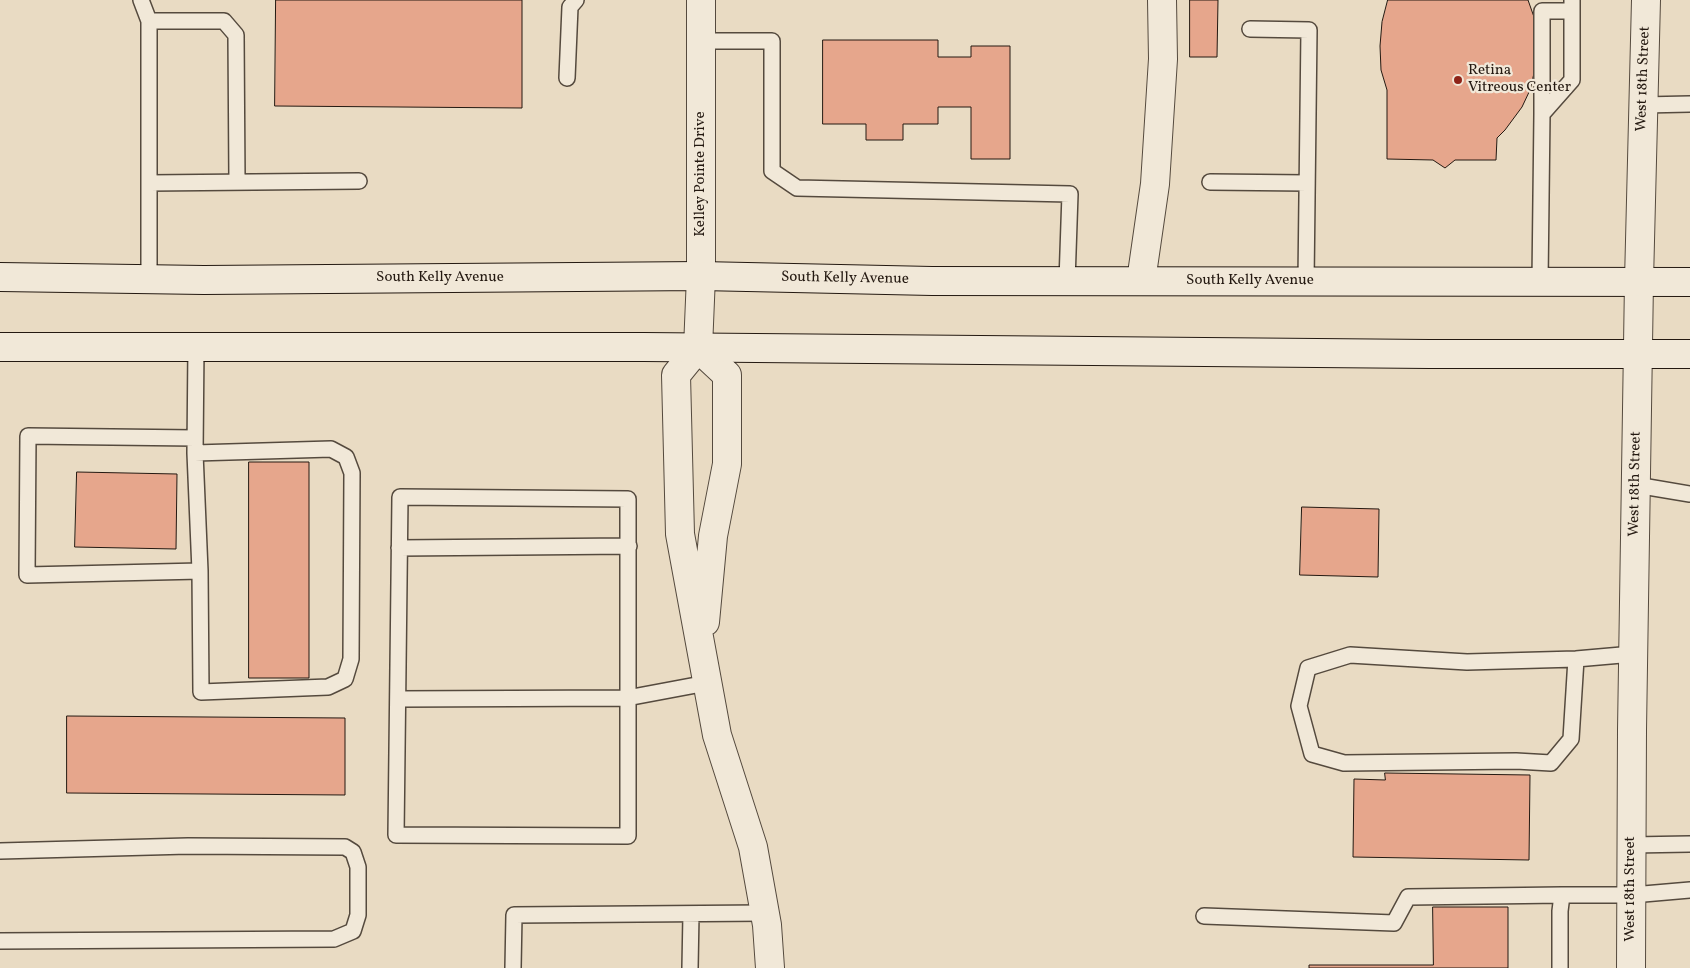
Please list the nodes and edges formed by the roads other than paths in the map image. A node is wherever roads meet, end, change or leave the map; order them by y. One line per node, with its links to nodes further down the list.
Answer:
1 (141, 0): 7 (lane)
2 (576, 0): 10 (lane)
3 (701, 0): 9 (main road, Kelley Pointe Drive)
4 (1162, 0): 23 (main road)
5 (1646, 0): 12 (main road, West 18th Street)
6 (1572, 6): 13 (lane); 13 (lane)
7 (149, 21): 15 (lane); 17 (lane)
8 (1250, 29): 18 (lane)
9 (700, 41): 19 (main road, Kelley Pointe Drive); 22 (lane)
10 (567, 78)
11 (1690, 104): 12 (lane)
12 (1643, 105): 26 (main road, West 18th Street)
13 (1542, 114): 25 (lane)
14 (359, 180): 15 (lane)
15 (237, 182): 17 (lane)
16 (1210, 182): 18 (lane)
17 (149, 183): 21 (lane)
18 (1307, 183): 24 (lane)
19 (701, 276): 21 (main road, South Kelly Avenue); 22 (main road, South Kelly Avenue); 30 (main road, Kelley Pointe Drive)
20 (0, 277): 21 (main road, South Kelly Avenue)
21 (149, 278)
22 (1067, 281): 23 (main road, South Kelly Avenue)
23 (1141, 281): 24 (main road, South Kelly Avenue)
24 (1306, 281): 25 (main road, South Kelly Avenue)
25 (1540, 281): 26 (main road, South Kelly Avenue)
26 (1639, 281): 27 (main road, South Kelly Avenue); 32 (main road, West 18th Street)
27 (1690, 282)
28 (196, 346): 29 (main road); 30 (main road); 33 (lane)
29 (0, 347)
30 (698, 348): 32 (main road); 41 (main road); 41 (main road)
31 (1690, 354): 32 (main road)
32 (1639, 355): 34 (main road, West 18th Street)
33 (195, 445): 38 (lane); 38 (lane); 38 (lane)
34 (1636, 485): 35 (lane); 39 (main road, West 18th Street)
35 (1690, 494)
36 (629, 546): 37 (lane); 37 (lane); 42 (lane)
37 (399, 548): 43 (lane)
38 (200, 571)
39 (1633, 654): 40 (lane); 45 (main road, West 18th Street)
40 (1576, 659): 40 (lane)
41 (704, 670): 42 (lane); 50 (main road)
42 (627, 698): 43 (lane); 43 (lane)
43 (398, 699)
44 (1690, 844): 45 (lane)
45 (1631, 845): 49 (main road, West 18th Street)
46 (0, 851): 53 (lane)
47 (1690, 890): 49 (lane)
48 (1562, 895): 49 (lane); 52 (lane); 57 (lane)
49 (1632, 895): 58 (main road, West 18th Street)
50 (765, 913): 51 (lane); 56 (main road)
51 (691, 914): 54 (lane); 55 (lane)
52 (1204, 916)
53 (0, 941)
54 (513, 968)
55 (690, 968)
56 (770, 968)
57 (1560, 968)
58 (1631, 968)

